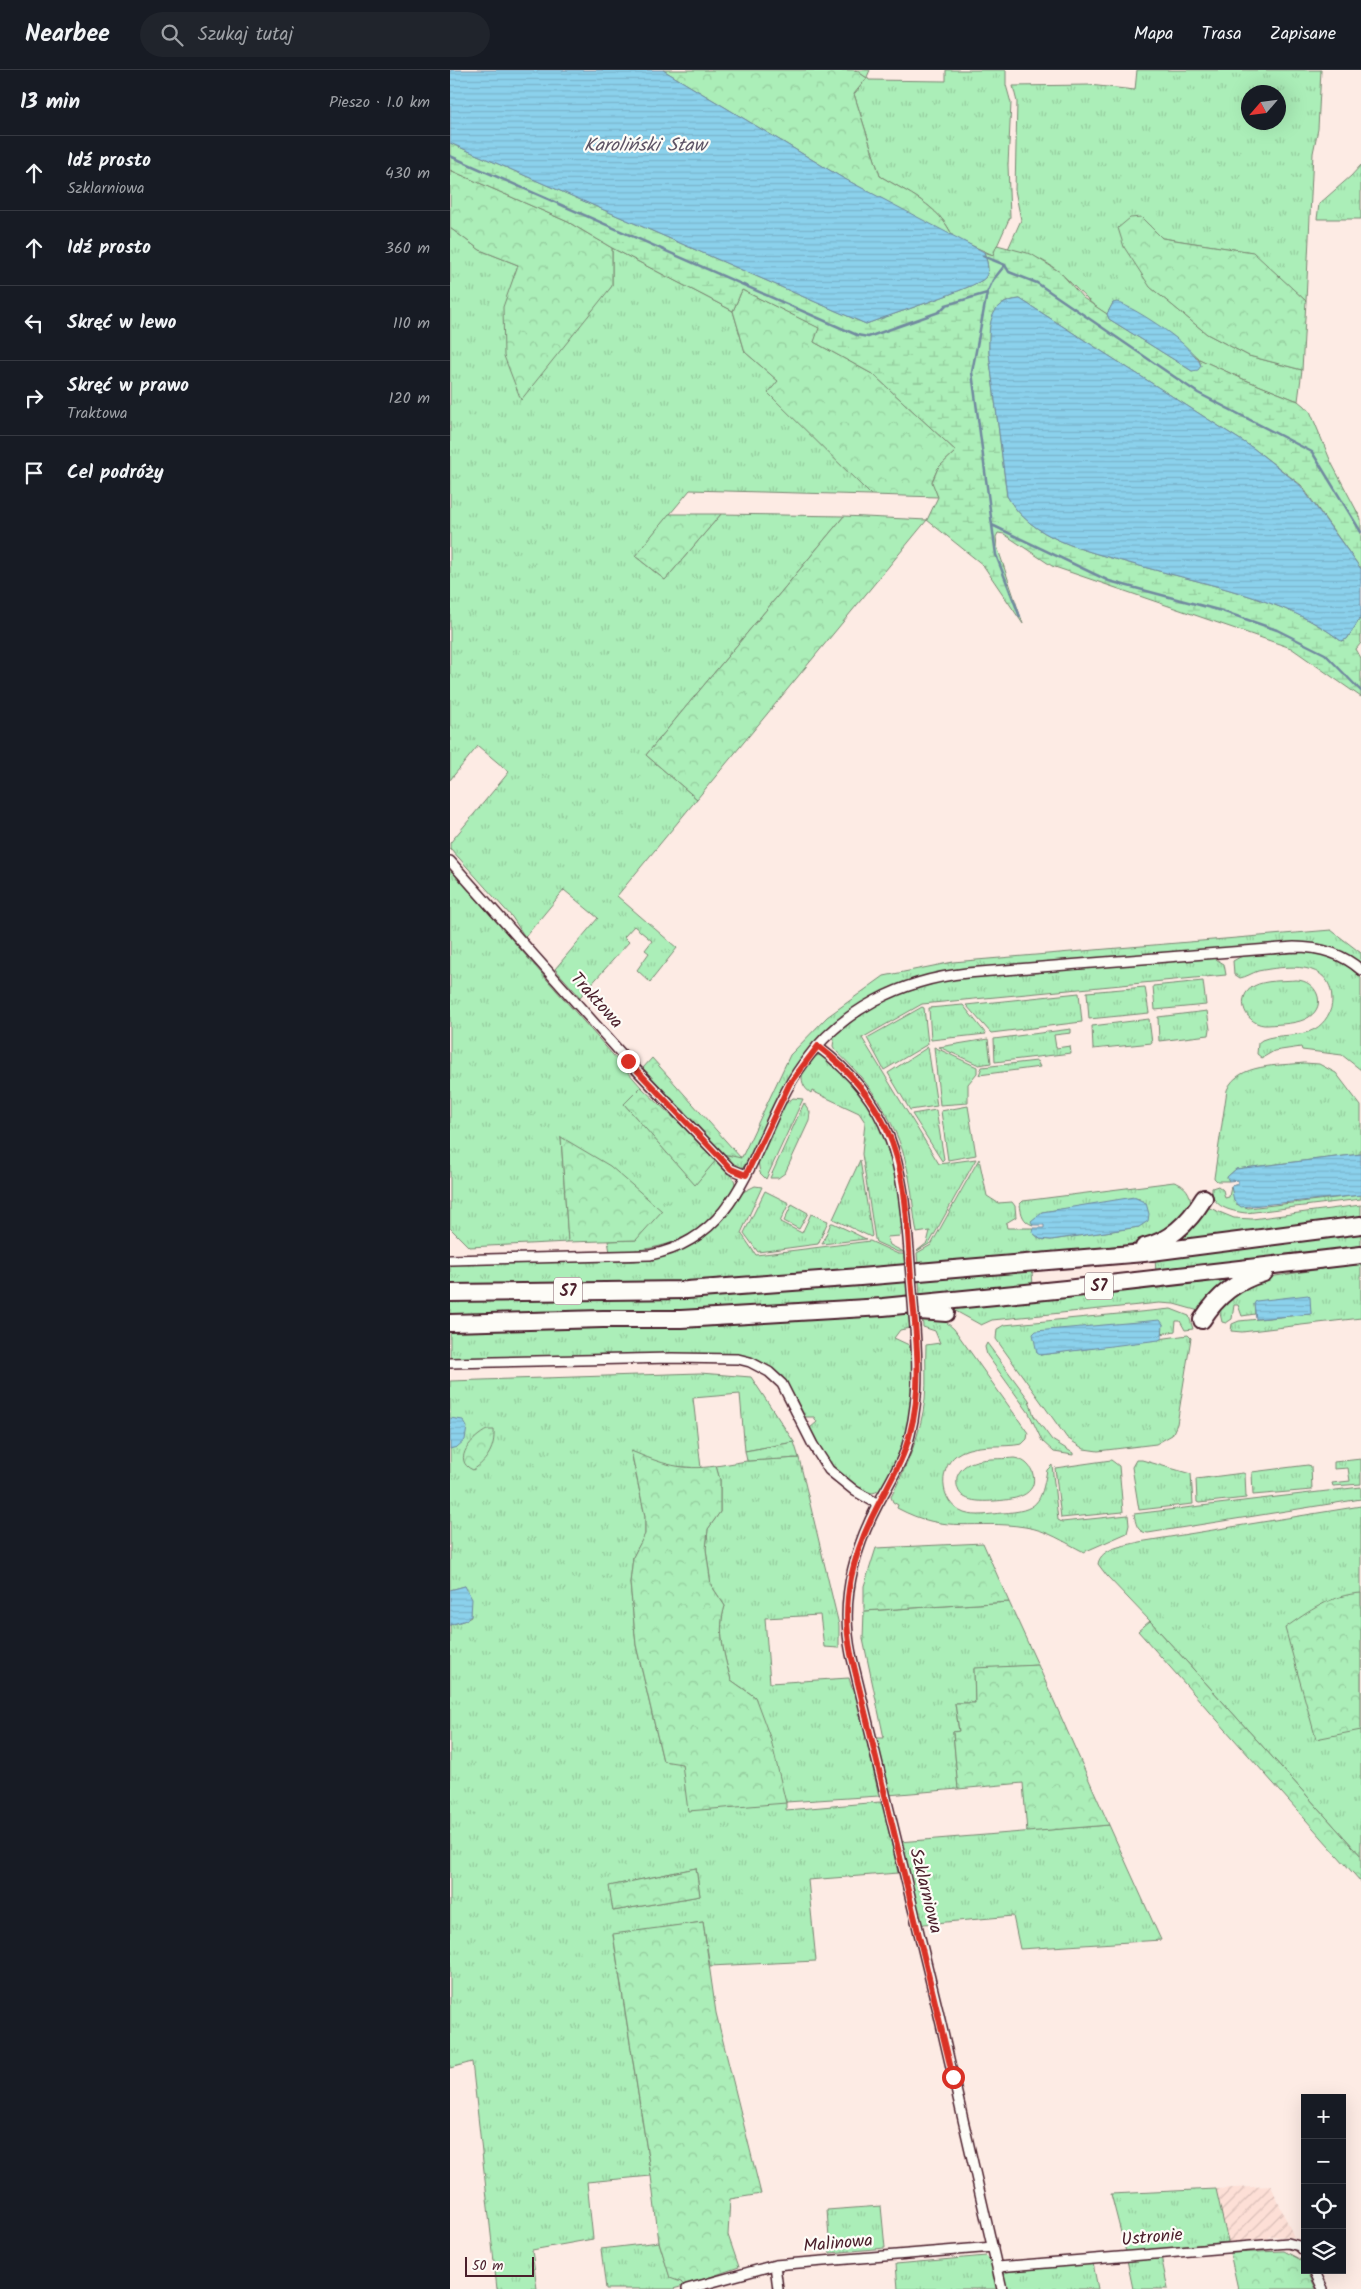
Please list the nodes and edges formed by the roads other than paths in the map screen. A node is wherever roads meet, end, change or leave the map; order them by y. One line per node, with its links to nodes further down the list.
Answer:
1 (450, 861): 4 (street, Traktowa)
2 (1361, 970): 3 (street)
3 (818, 1046): 4 (street); 17 (street, Szklarniowa, bridge)
4 (746, 1175): 9 (street)
5 (1204, 1198): 8 (highway)
6 (1361, 1225): 8 (highway, S7)
7 (1361, 1254): 10 (highway, S7)
8 (1094, 1258): 11 (highway, S7)
9 (450, 1260)
10 (1314, 1260): 12 (highway, S7); 14 (highway)
11 (450, 1293)
12 (883, 1307): 13 (highway); 15 (highway, S7)
13 (946, 1313)
14 (1202, 1320)
15 (450, 1323)
16 (450, 1363): 17 (street)
17 (878, 1504): 18 (street, Szklarniowa)
18 (993, 2247): 20 (street, Malinowa); 21 (street, Szklarniowa)
19 (1301, 2248): 21 (street, Ustronie)
20 (775, 2265): 23 (street, Malinowa); 24 (street)
21 (998, 2268): 25 (street, Szklarniowa)
22 (1316, 2274): 26 (street)
23 (687, 2289)
24 (778, 2289)
25 (1002, 2289)
26 (1322, 2289)

